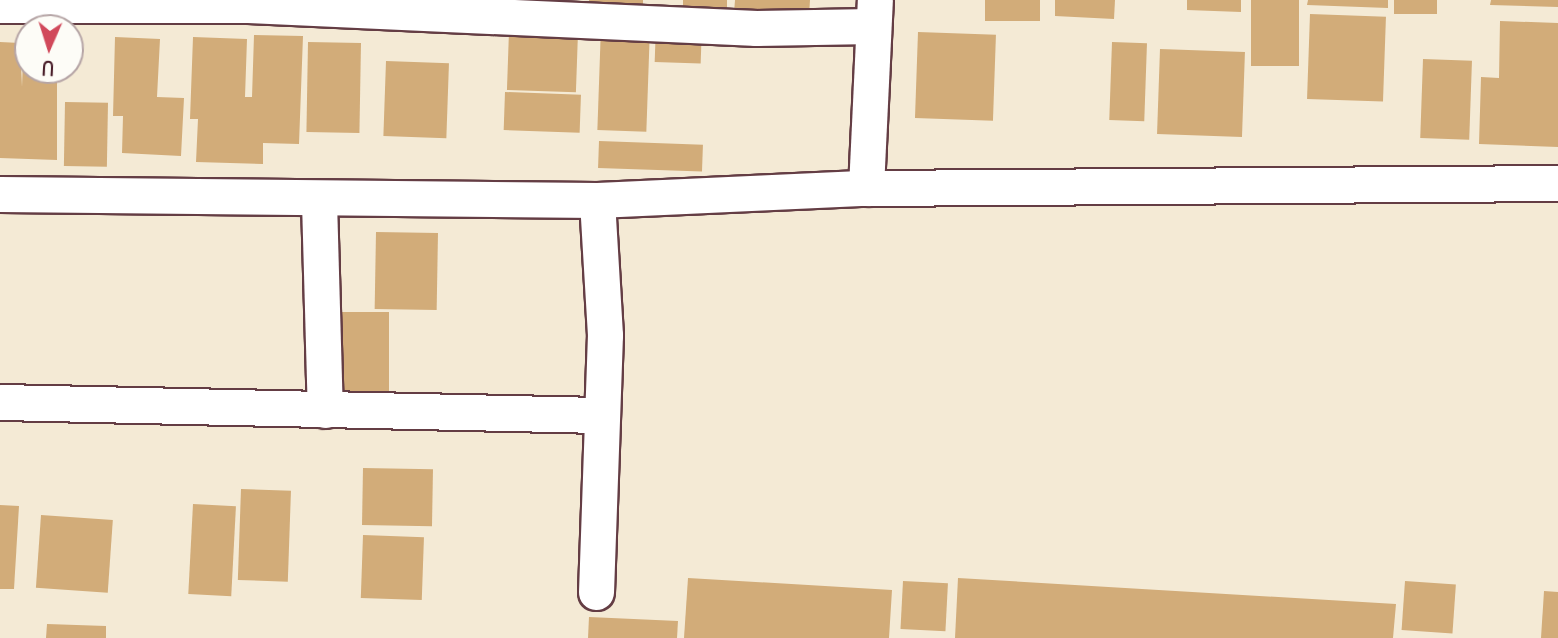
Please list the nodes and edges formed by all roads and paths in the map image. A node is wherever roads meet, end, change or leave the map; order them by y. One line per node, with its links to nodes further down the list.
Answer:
1 (0, 5): 2 (street)
2 (874, 13): 4 (street)
3 (1558, 183): 4 (street)
4 (866, 188): 6 (street)
5 (0, 194): 7 (street)
6 (597, 200): 7 (street); 10 (street)
7 (319, 201): 9 (street)
8 (0, 402): 9 (street)
9 (325, 410): 10 (street)
10 (602, 415): 11 (street)
11 (596, 592)

